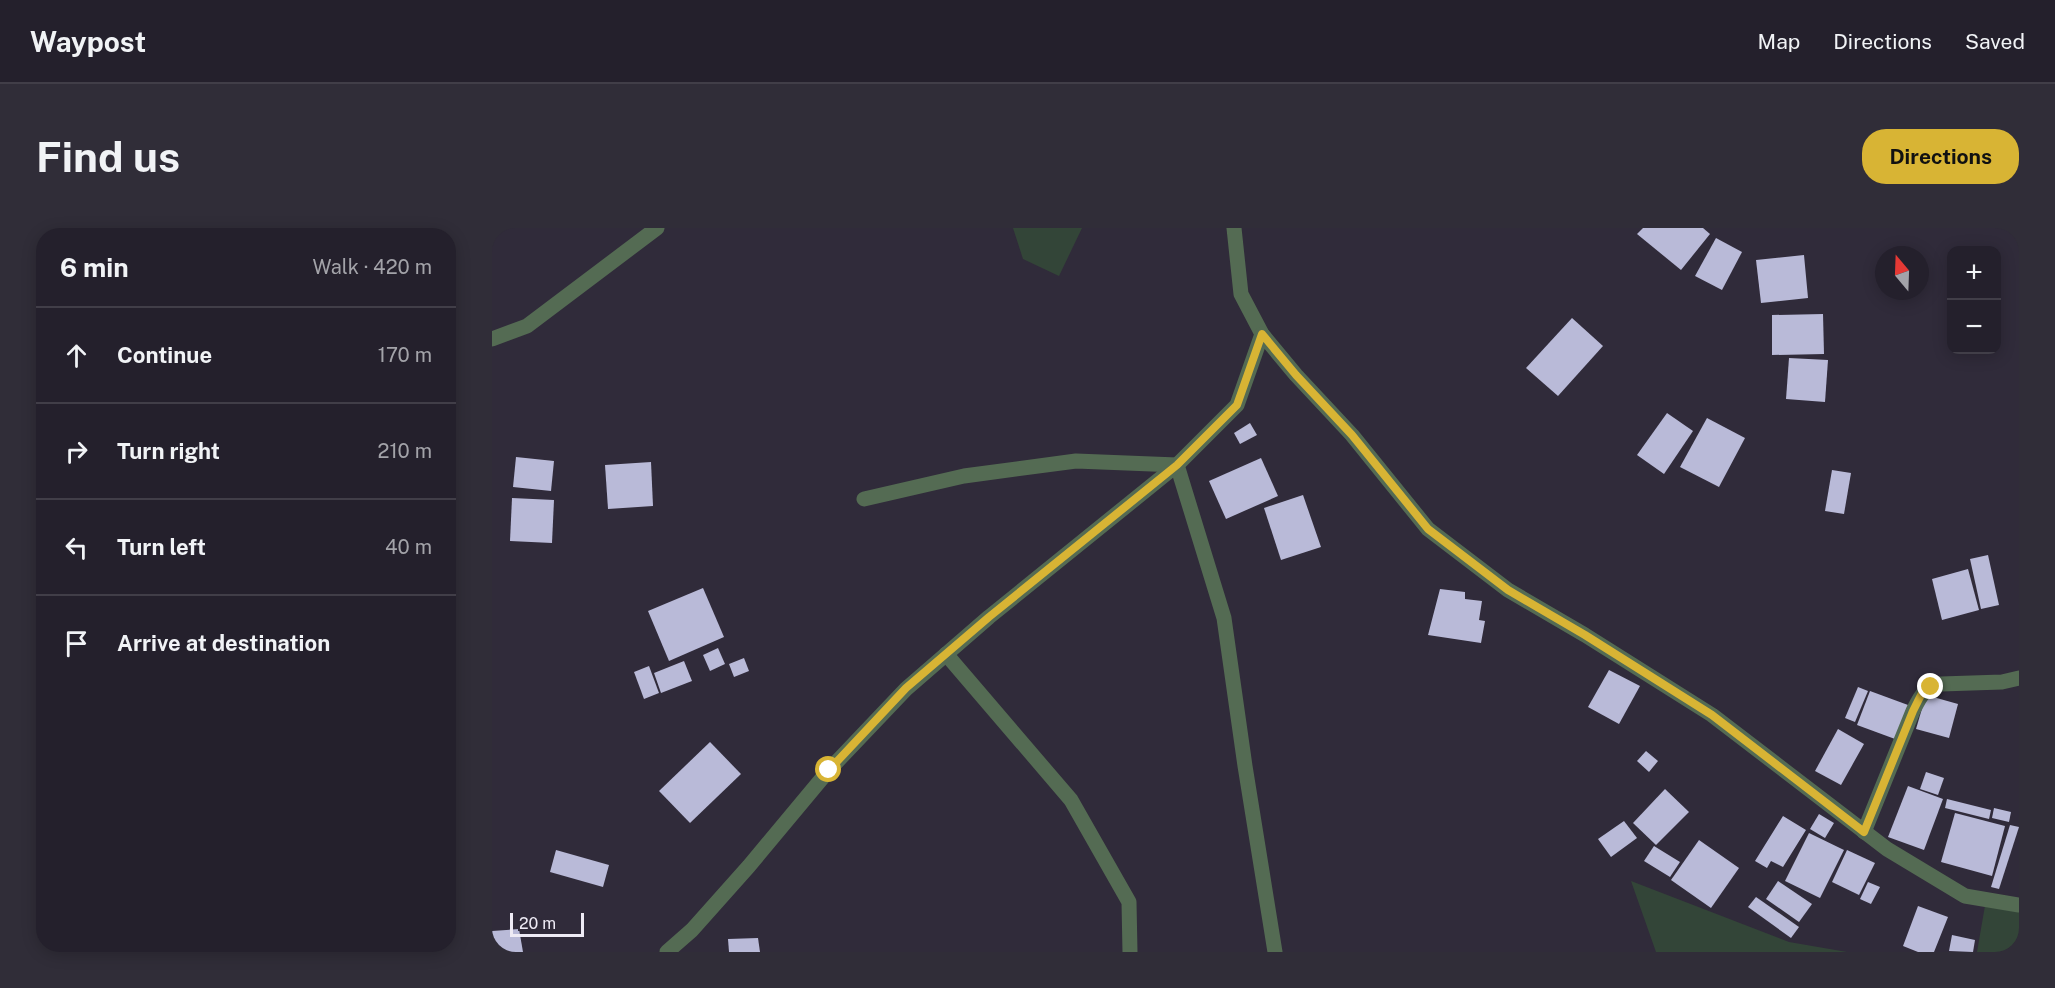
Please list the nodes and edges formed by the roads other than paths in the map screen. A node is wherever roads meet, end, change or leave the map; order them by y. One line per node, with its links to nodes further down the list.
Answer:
1 (657, 228): 4 (street)
2 (1234, 228): 3 (street)
3 (1262, 334): 5 (street); 9 (street)
4 (492, 339)
5 (1177, 465): 6 (street); 7 (street); 13 (street)
6 (864, 499)
7 (946, 654): 11 (street); 12 (street)
8 (2019, 678): 9 (street)
9 (1864, 832): 10 (street)
10 (2019, 905)
11 (667, 952)
12 (1130, 952)
13 (1275, 952)

